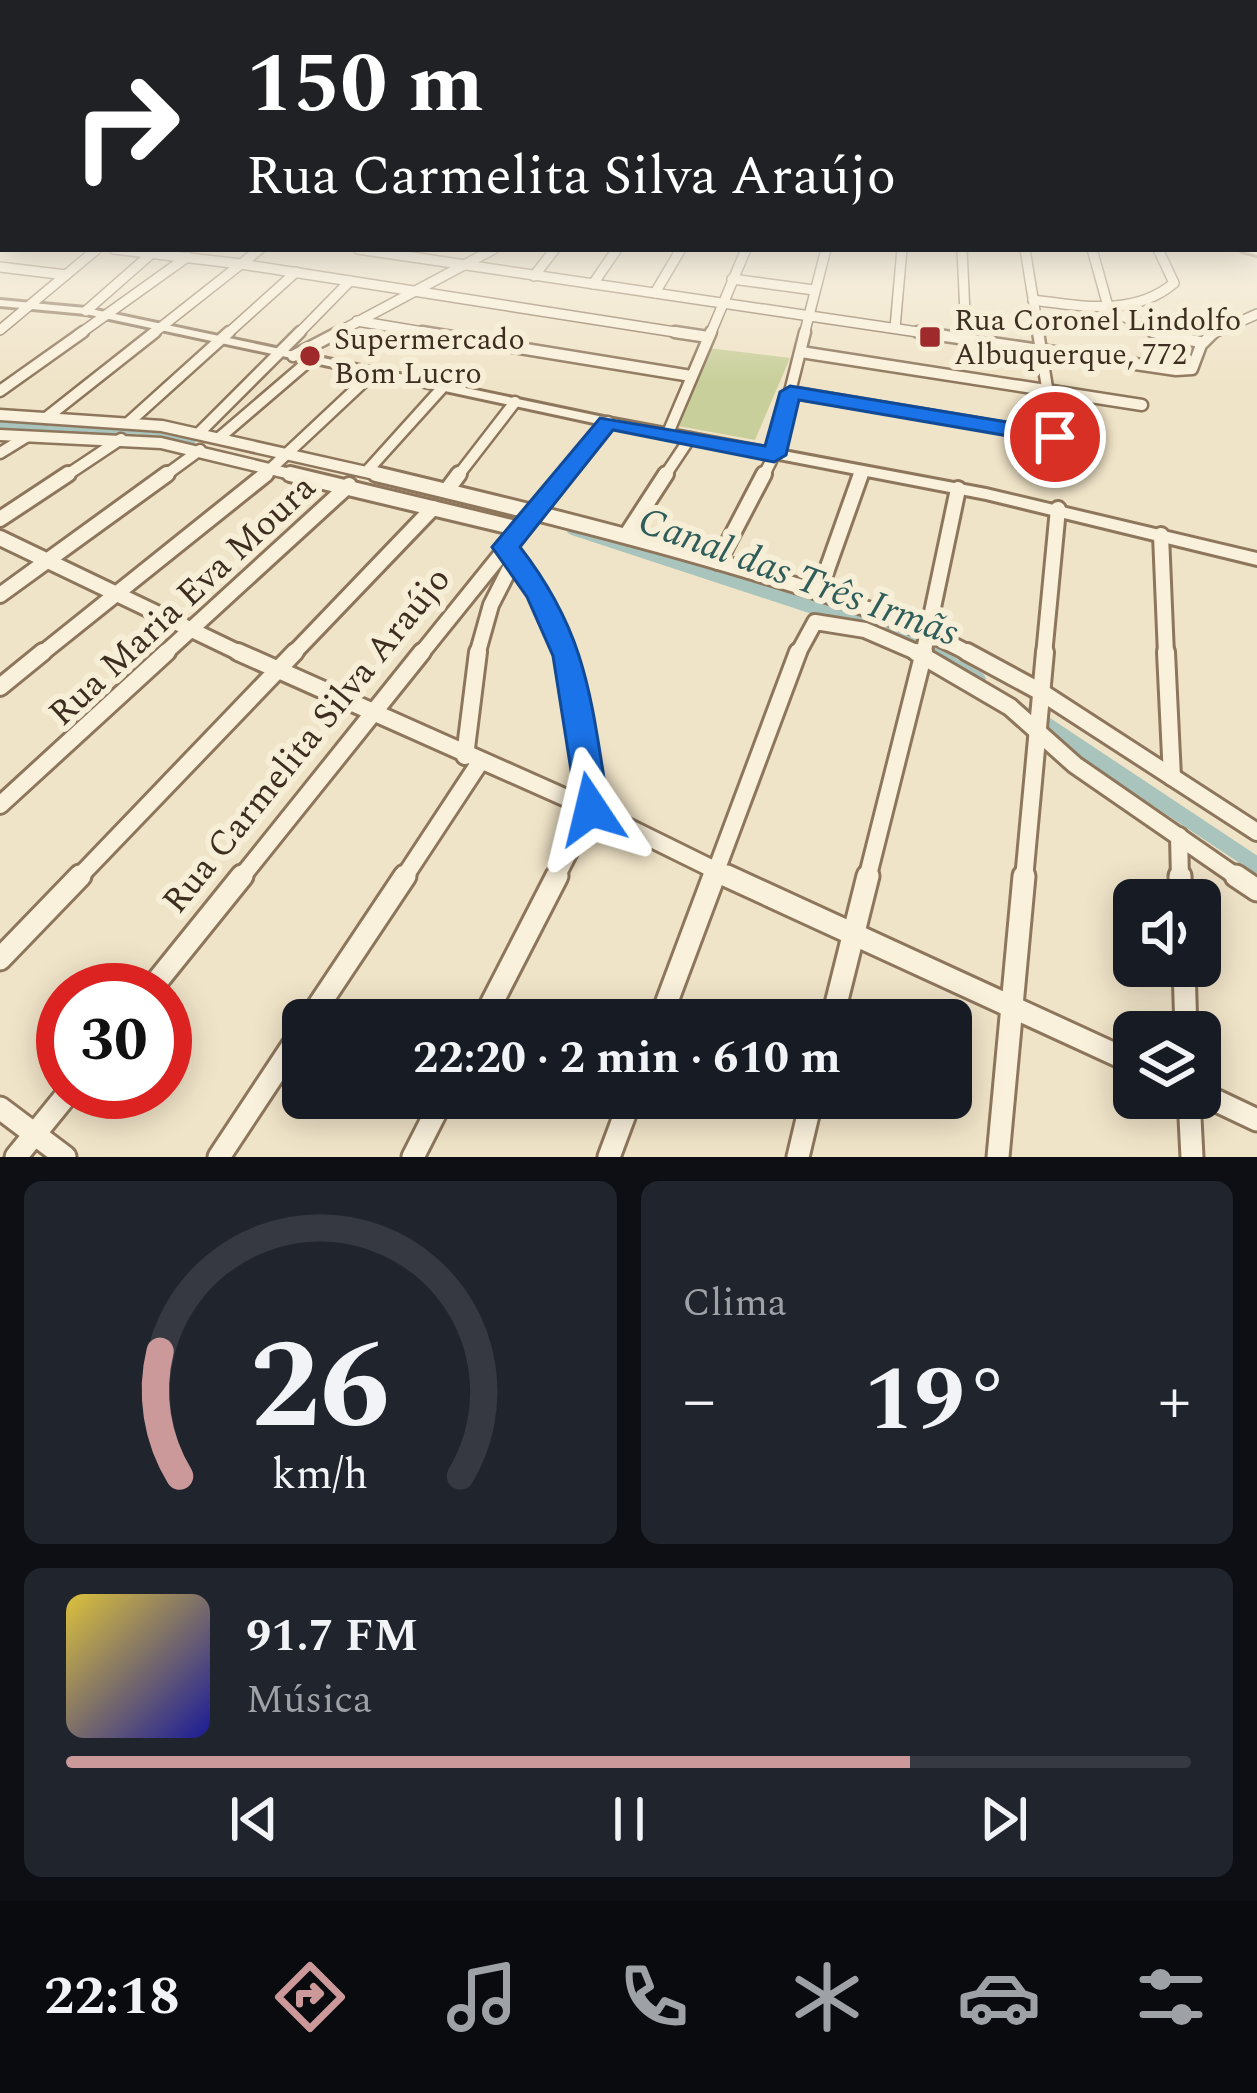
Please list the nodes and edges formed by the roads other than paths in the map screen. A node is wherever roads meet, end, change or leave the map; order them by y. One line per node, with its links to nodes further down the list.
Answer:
1 (59, 274): 18 (street)
2 (128, 274): 31 (street)
3 (163, 274): 33 (street)
4 (228, 274): 36 (street)
5 (294, 274): 41 (street)
6 (308, 274): 21 (street)
7 (447, 274): 24 (street)
8 (521, 274): 19 (street)
9 (600, 274): 22 (street)
10 (666, 274): 25 (street)
11 (734, 274): 20 (street)
12 (819, 274): 23 (street)
13 (900, 274): 37 (street)
14 (963, 274): 40 (street)
15 (1028, 274): 26 (street)
16 (1099, 274): 30 (street)
17 (1169, 274): 30 (street)
18 (67, 275): 29 (street)
19 (534, 276): 22 (street)
20 (732, 279): 23 (street); 28 (street)
21 (350, 281): 24 (street); 45 (street)
22 (593, 284): 25 (street)
23 (814, 290): 34 (street)
24 (413, 292): 35 (street); 39 (street)
25 (655, 293): 28 (street)
26 (1033, 300): 30 (street); 43 (street)
27 (0, 303): 29 (street)
28 (724, 303): 34 (street); 39 (street)
29 (29, 306): 31 (street); 38 (street)
30 (1109, 310): 42 (street)
31 (86, 311): 33 (street)
32 (1257, 314): 42 (street)
33 (105, 315): 36 (street); 51 (street)
34 (808, 315): 37 (street); 44 (street)
35 (356, 321): 45 (street); 48 (street)
36 (159, 328): 41 (street); 56 (street)
37 (895, 328): 40 (street)
38 (0, 330)
39 (708, 337): 48 (street)
40 (966, 338): 43 (street)
41 (219, 340): 45 (street); 58 (street)
42 (1200, 342): 43 (street)
43 (1042, 349): 50 (street)
44 (801, 352): 50 (street); 52 (street)
45 (286, 355): 46 (street); 59 (street)
46 (310, 360): 47 (street); 63 (street)
47 (373, 373): 49 (street); 70 (street)
48 (691, 376): 60 (street)
49 (442, 388): 53 (street); 73 (street, Rua Maria Eva Moura)
50 (1048, 390): 54 (street); 64 (street)
51 (0, 391)
52 (790, 392): 64 (street); 71 (street)
53 (515, 402): 57 (street); 77 (street)
54 (1142, 405)
55 (0, 415): 56 (street)
56 (46, 418): 58 (street)
57 (608, 422): 60 (street); 80 (street, Rua Carmelita Silva Araújo)
58 (128, 423): 59 (street)
59 (200, 432): 63 (street)
60 (668, 434): 65 (street)
61 (0, 435): 62 (street)
62 (28, 436): 66 (street); 69 (street)
63 (221, 436): 68 (street); 70 (street)
64 (1055, 437): 67 (street)
65 (690, 438): 71 (street); 83 (street)
66 (122, 439): 68 (street); 81 (street)
67 (1077, 440)
68 (199, 451): 72 (street); 88 (street)
69 (0, 453)
70 (291, 453): 72 (street); 73 (street)
71 (774, 455): 74 (street); 89 (street)
72 (271, 470): 75 (street); 92 (street)
73 (368, 470): 77 (street)
74 (862, 471): 76 (street); 90 (street)
75 (349, 485): 78 (street); 93 (street, Rua Maria Eva Moura)
76 (958, 489): 79 (street); 94 (street)
77 (447, 490): 80 (street)
78 (433, 508): 82 (street); 96 (street)
79 (1058, 509): 84 (street); 98 (street)
80 (535, 511): 82 (street, Rua Carmelita Silva Araújo); 83 (street)
81 (0, 518)
82 (520, 529): 86 (street, Rua Carmelita Silva Araújo)
83 (627, 534): 89 (street)
84 (1161, 535): 87 (street); 102 (street)
85 (0, 538): 88 (street)
86 (510, 552): 99 (street, Rua Carmelita Silva Araújo); 101 (street); 104 (street)
87 (1257, 559)
88 (46, 561): 91 (street); 92 (street)
89 (718, 562): 90 (street)
90 (819, 592): 94 (street)
91 (0, 595)
92 (116, 596): 93 (street); 97 (street)
93 (193, 630): 96 (street); 103 (street, Rua Maria Eva Moura)
94 (928, 633): 95 (street); 98 (street)
95 (922, 654): 100 (street); 107 (street); 110 (street)
96 (275, 670): 99 (street); 111 (street)
97 (0, 687)
98 (1041, 693): 100 (street); 102 (street)
99 (370, 714): 101 (street); 112 (street, Rua Carmelita Silva Araújo)
100 (1035, 725): 106 (street); 117 (street)
101 (472, 759): 104 (street); 113 (street)
102 (1172, 777): 105 (street)
103 (0, 805)
104 (591, 809): 107 (street); 114 (street)
105 (1257, 832)
106 (1179, 836): 108 (street); 109 (street)
107 (717, 871): 110 (street); 115 (street)
108 (1180, 879)
109 (1257, 890)
110 (854, 937): 116 (street); 117 (street)
111 (0, 959)
112 (172, 963)
113 (323, 999)
114 (494, 999)
115 (668, 999)
116 (838, 999)
117 (1013, 1010): 118 (street); 135 (street)
118 (1113, 1055)
119 (282, 1062): 131 (street)
120 (1221, 1103): 127 (street)
121 (0, 1108): 128 (street)
122 (47, 1119): 128 (street)
123 (432, 1119): 132 (street)
124 (623, 1119): 133 (street)
125 (807, 1119): 134 (street)
126 (1190, 1119): 136 (street)
127 (1257, 1120)
128 (36, 1133): 129 (street); 130 (street)
129 (16, 1157)
130 (65, 1157)
131 (219, 1157)
132 (413, 1157)
133 (609, 1157)
134 (798, 1157)
135 (998, 1157)
136 (1192, 1157)

